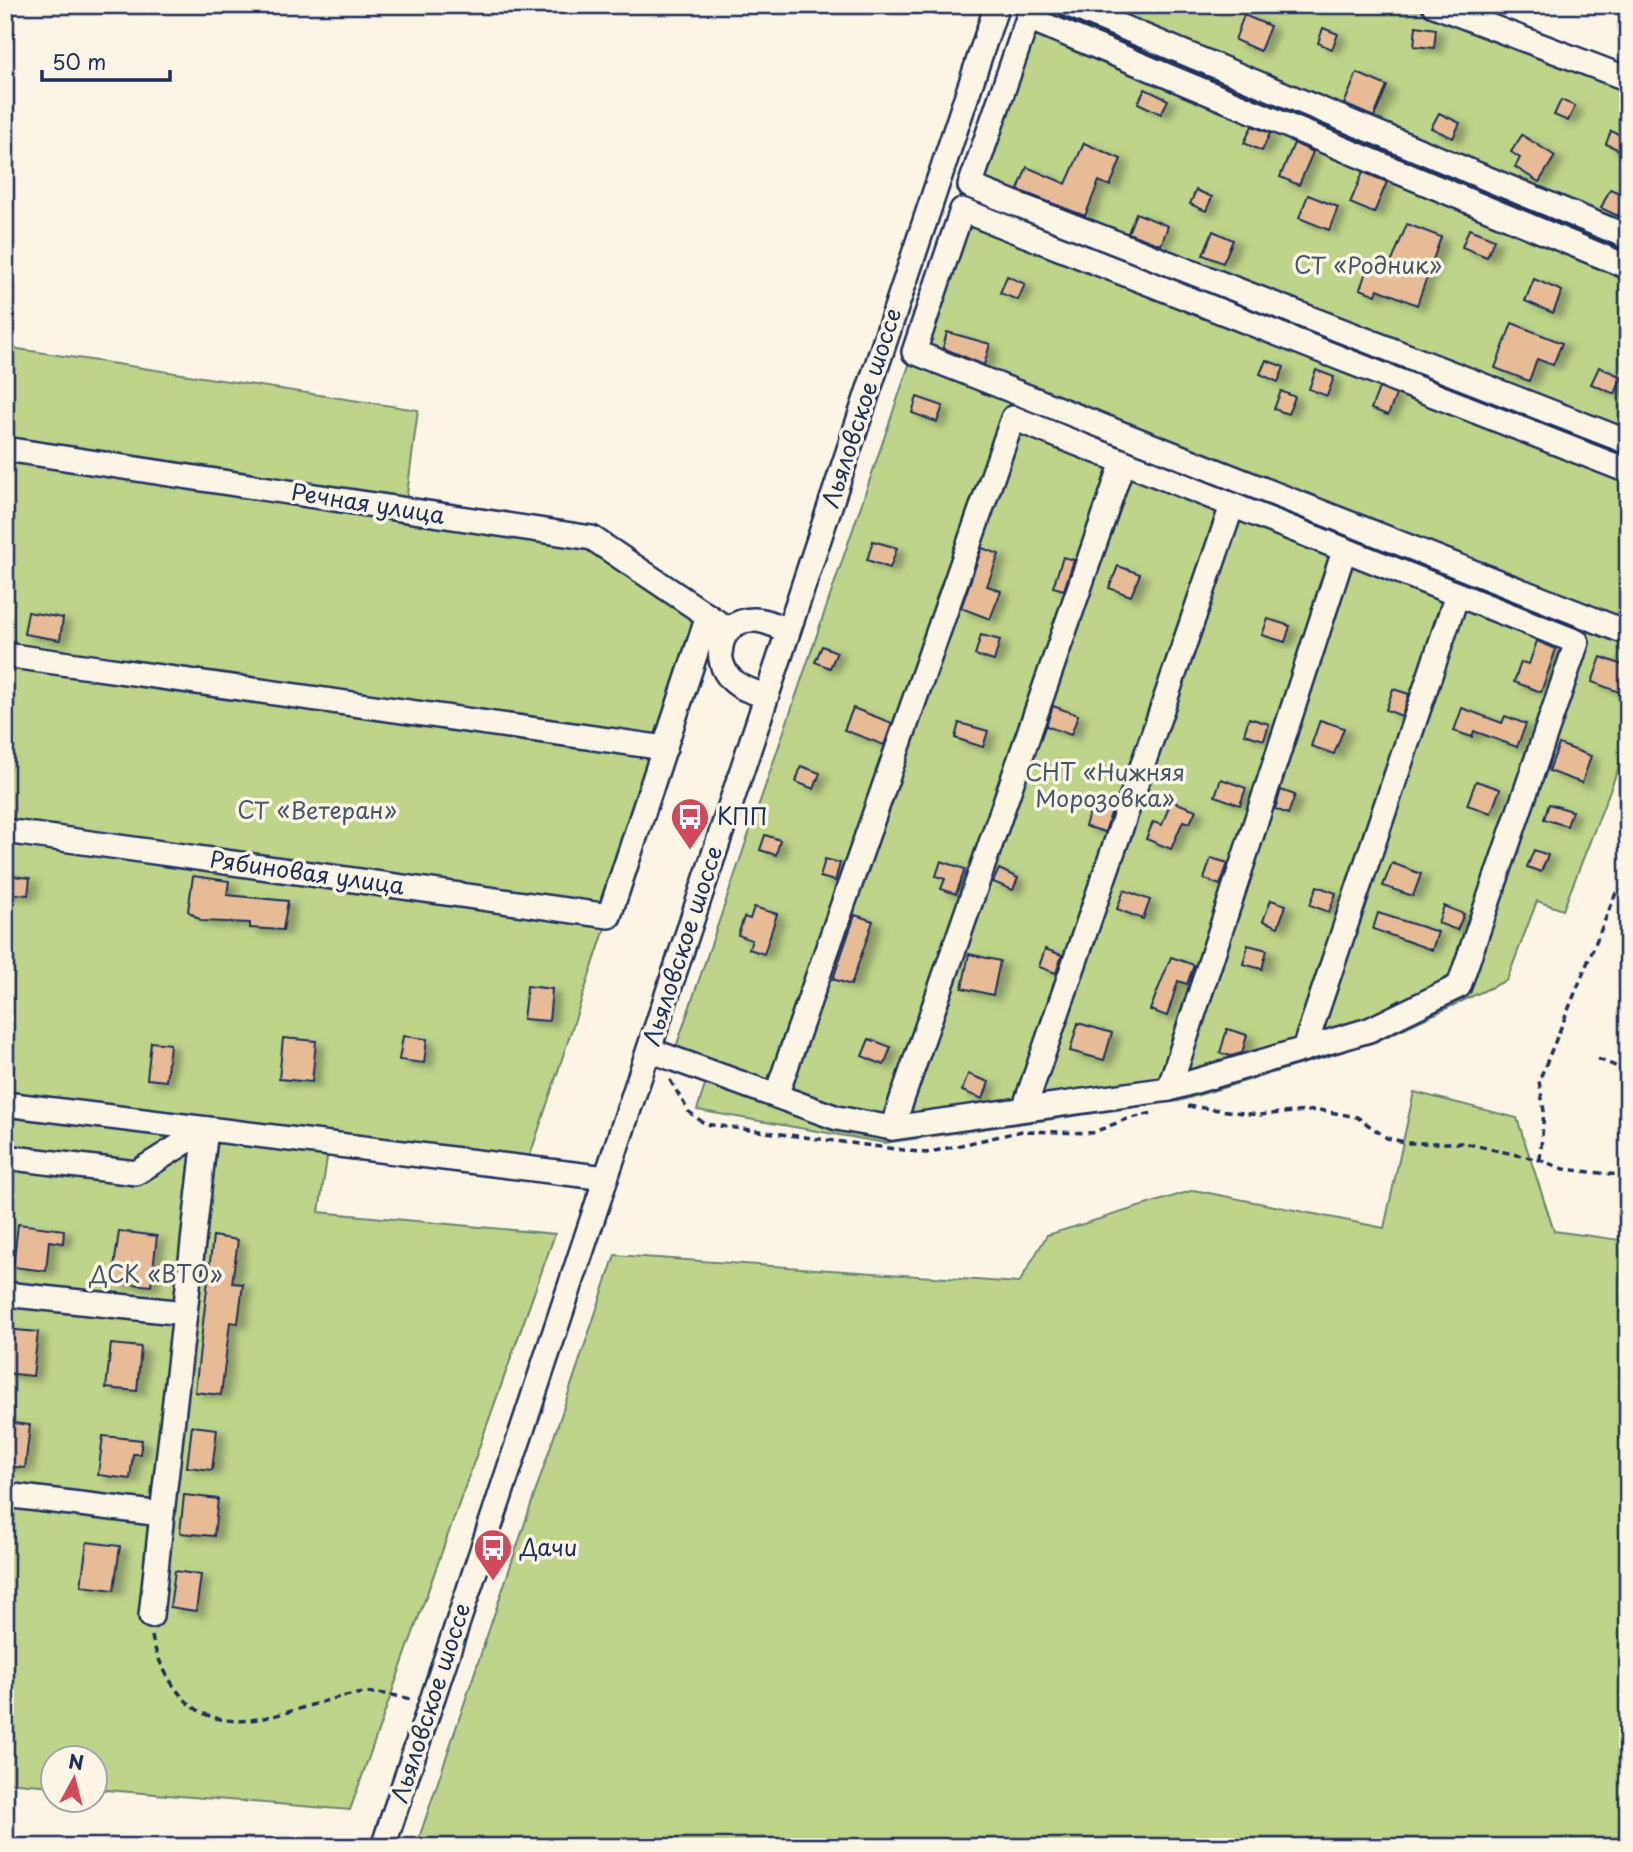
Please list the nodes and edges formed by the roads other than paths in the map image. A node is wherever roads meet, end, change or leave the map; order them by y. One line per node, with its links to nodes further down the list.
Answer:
1 (996, 5): 6 (street, Льяловское шоссе)
2 (1069, 5): 10 (street)
3 (1434, 5): 5 (street)
4 (1030, 12): 7 (street); 11 (street)
5 (1628, 79)
6 (958, 122): 7 (street); 8 (street, Льяловское шоссе)
7 (988, 134): 9 (street)
8 (940, 175): 9 (street); 12 (street, Льяловское шоссе)
9 (970, 186): 14 (street)
10 (1628, 237)
11 (1628, 267)
12 (908, 270): 13 (street); 23 (street, Льяловское шоссе)
13 (938, 281): 17 (street); 24 (street)
14 (1628, 442)
15 (5, 449): 21 (street, Речная улица)
16 (1123, 462): 18 (street); 31 (street); 35 (street)
17 (1628, 471)
18 (1232, 506): 19 (street); 34 (street)
19 (1344, 551): 20 (street); 32 (street)
20 (1457, 595): 29 (street); 29 (street)
21 (708, 616): 22 (street, Речная улица); 27 (street)
22 (729, 630): 23 (street); 26 (street)
23 (788, 631): 26 (street, Льяловское шоссе)
24 (1628, 633)
25 (5, 655): 27 (street)
26 (766, 696): 30 (street, Льяловское шоссе)
27 (665, 748): 28 (street, Рябиновая улица)
28 (5, 831)
29 (1304, 1049): 32 (street)
30 (649, 1050): 31 (street); 38 (street, Льяловское шоссе)
31 (776, 1096): 35 (street)
32 (1177, 1097): 34 (street)
33 (5, 1104): 36 (street)
34 (1024, 1109): 35 (street)
35 (892, 1128)
36 (206, 1129): 37 (street); 38 (street); 40 (street)
37 (5, 1157)
38 (606, 1178): 44 (street, Льяловское шоссе)
39 (5, 1294): 40 (street)
40 (185, 1313): 42 (street)
41 (5, 1494): 42 (street)
42 (162, 1514): 43 (street)
43 (151, 1616)
44 (383, 1847)

